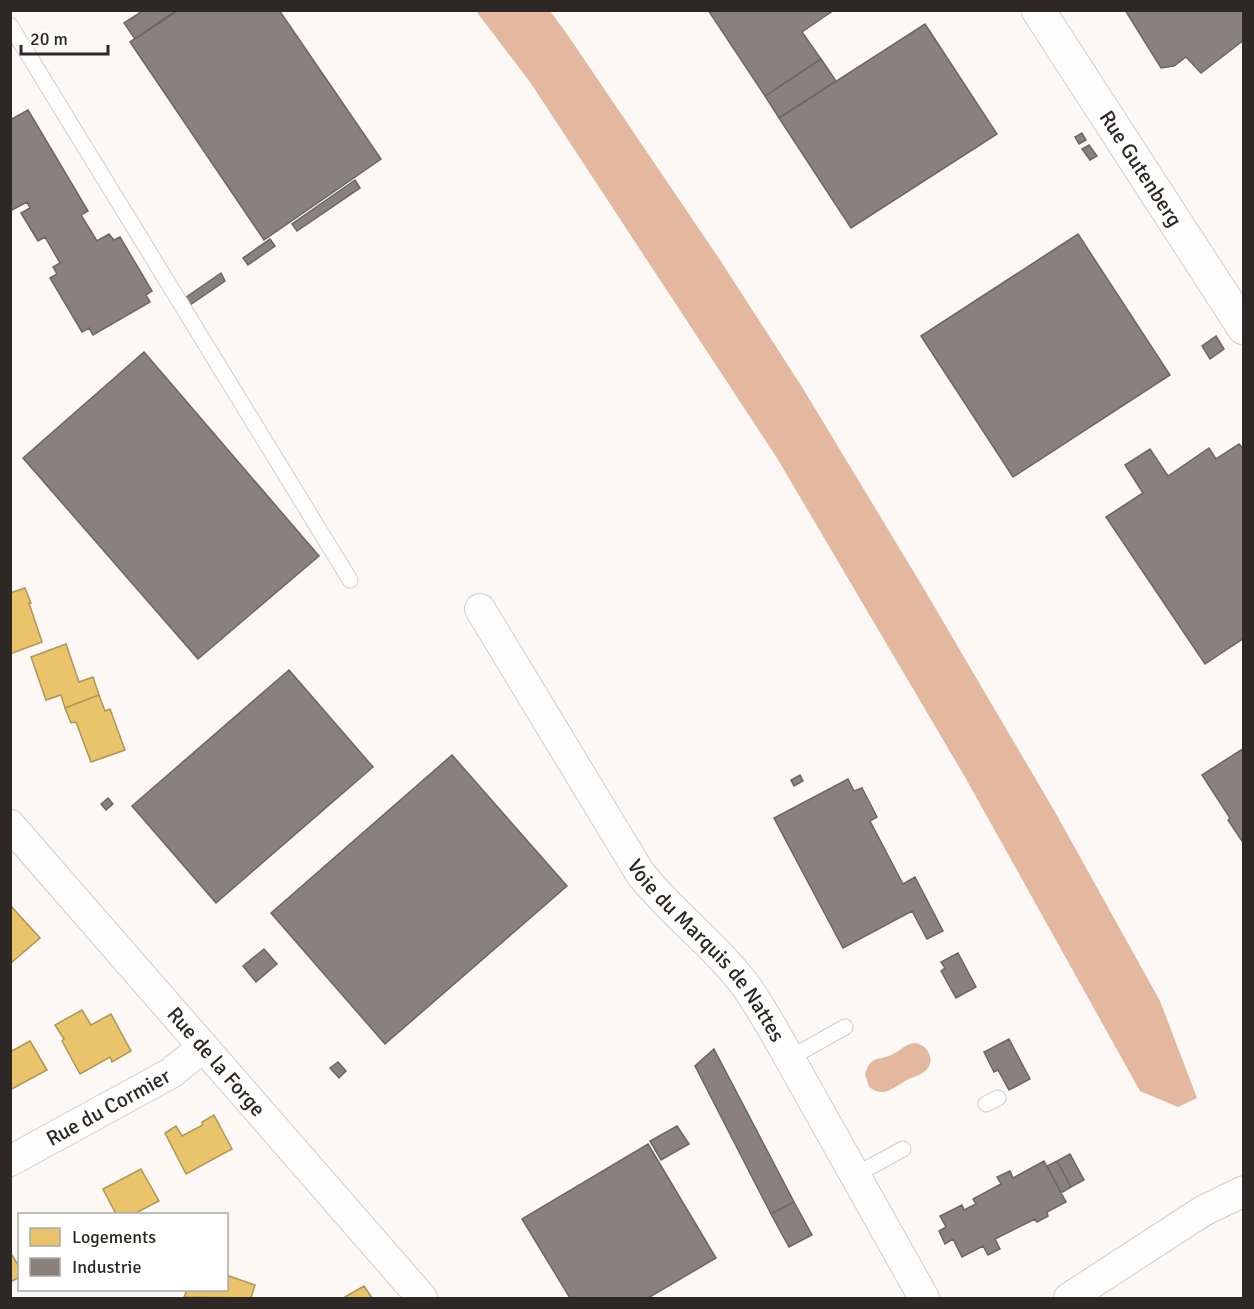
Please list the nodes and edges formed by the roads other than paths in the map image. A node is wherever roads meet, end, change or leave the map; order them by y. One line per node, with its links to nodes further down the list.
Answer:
1 (1038, 10): 3 (street, Rue Gutenberg)
2 (10, 25): 4 (lane)
3 (1244, 328)
4 (350, 580)
5 (480, 609): 9 (street, Voie du Marquis de Nattes)
6 (10, 825): 8 (street, Rue de la Forge)
7 (845, 1027): 9 (lane)
8 (203, 1047): 11 (street, Rue du Cormier); 14 (street, Rue de la Forge)
9 (790, 1058): 12 (street, Voie du Marquis de Nattes)
10 (903, 1149): 12 (lane)
11 (10, 1161)
12 (855, 1175): 15 (street, Voie du Marquis de Nattes)
13 (1244, 1191): 16 (street)
14 (422, 1299)
15 (924, 1299)
16 (1069, 1299)

